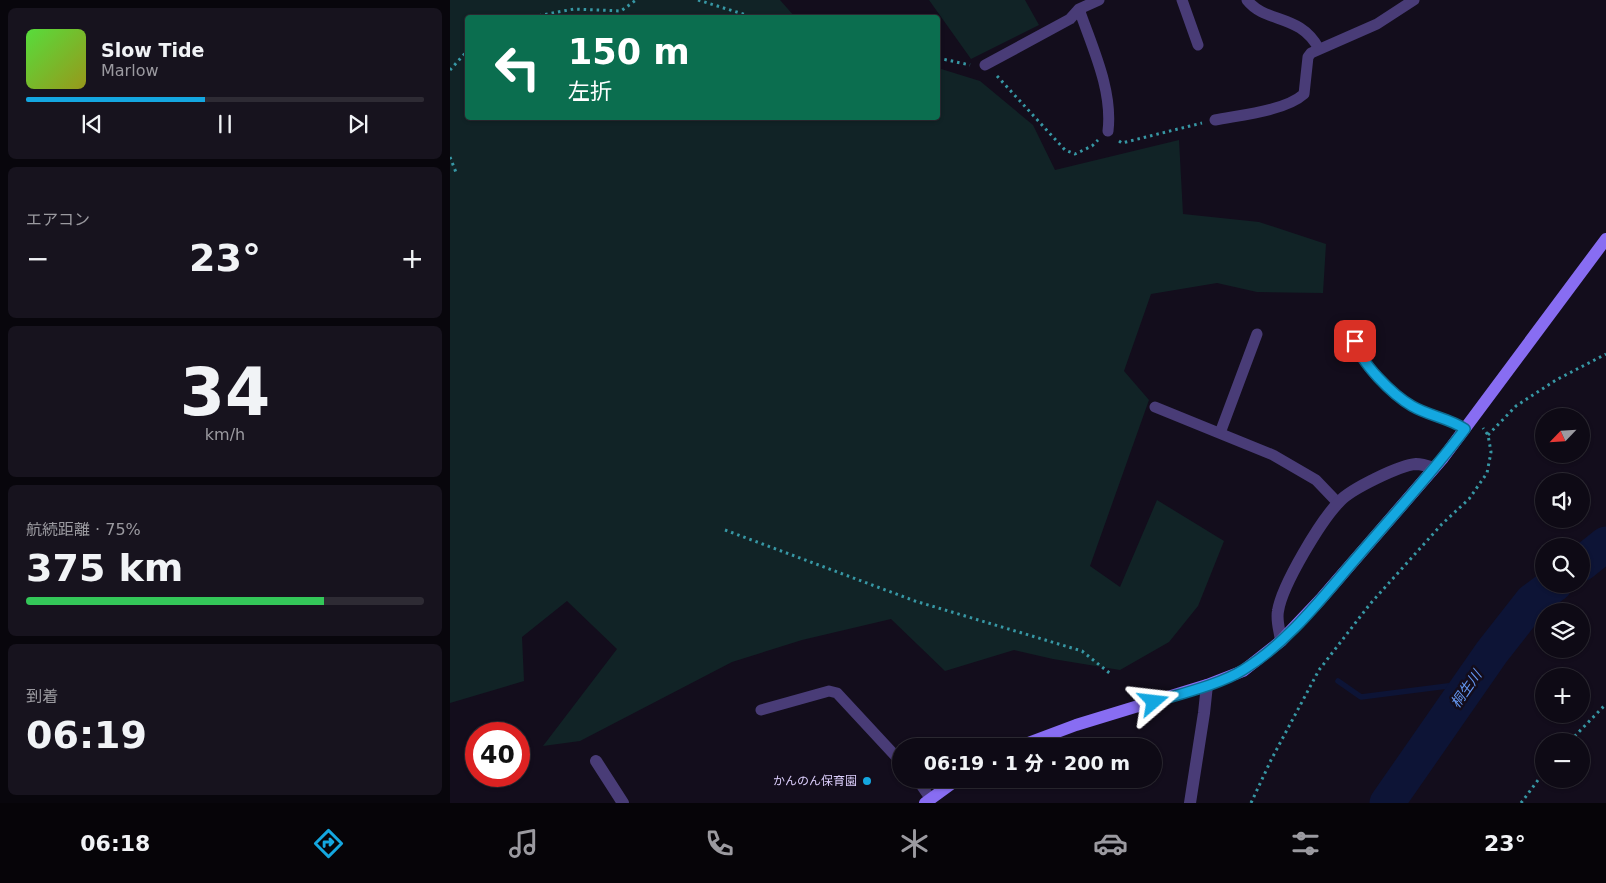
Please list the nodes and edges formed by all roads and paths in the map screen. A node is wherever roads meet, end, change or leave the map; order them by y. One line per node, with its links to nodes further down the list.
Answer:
1 (636, 0): 8 (path)
2 (698, 0): 9 (path)
3 (1098, 0): 7 (lane)
4 (1182, 0): 10 (lane)
5 (1247, 0): 11 (lane)
6 (1414, 0): 11 (lane)
7 (1079, 9): 14 (lane); 17 (lane)
8 (542, 15)
9 (746, 15)
10 (1198, 45)
11 (1319, 49): 16 (lane)
12 (465, 53): 15 (path)
13 (940, 58): 14 (path)
14 (985, 65): 17 (path)
15 (450, 70)
16 (1215, 120): 18 (path)
17 (1108, 131)
18 (1122, 144)
19 (450, 157): 20 (path)
20 (457, 174)
21 (1606, 239): 26 (street)
22 (1257, 334): 27 (lane)
23 (1355, 341): 26 (lane)
24 (1606, 354): 46 (path)
25 (1155, 407): 27 (lane)
26 (1465, 429): 28 (street)
27 (1220, 433): 29 (lane)
28 (1434, 468): 29 (street); 31 (street)
29 (1338, 503): 31 (street)
30 (725, 530): 32 (path)
31 (1281, 641): 33 (street)
32 (1112, 675)
33 (1207, 685): 37 (street); 45 (street)
34 (1606, 704): 36 (path)
35 (761, 710): 38 (lane)
36 (1578, 733)
37 (1042, 738)
38 (892, 752)
39 (596, 761): 44 (street)
40 (1535, 784): 47 (path)
41 (922, 788): 43 (lane)
42 (945, 788): 43 (street)
43 (928, 800)
44 (623, 803)
45 (1190, 803)
46 (1251, 803)
47 (1521, 803)

